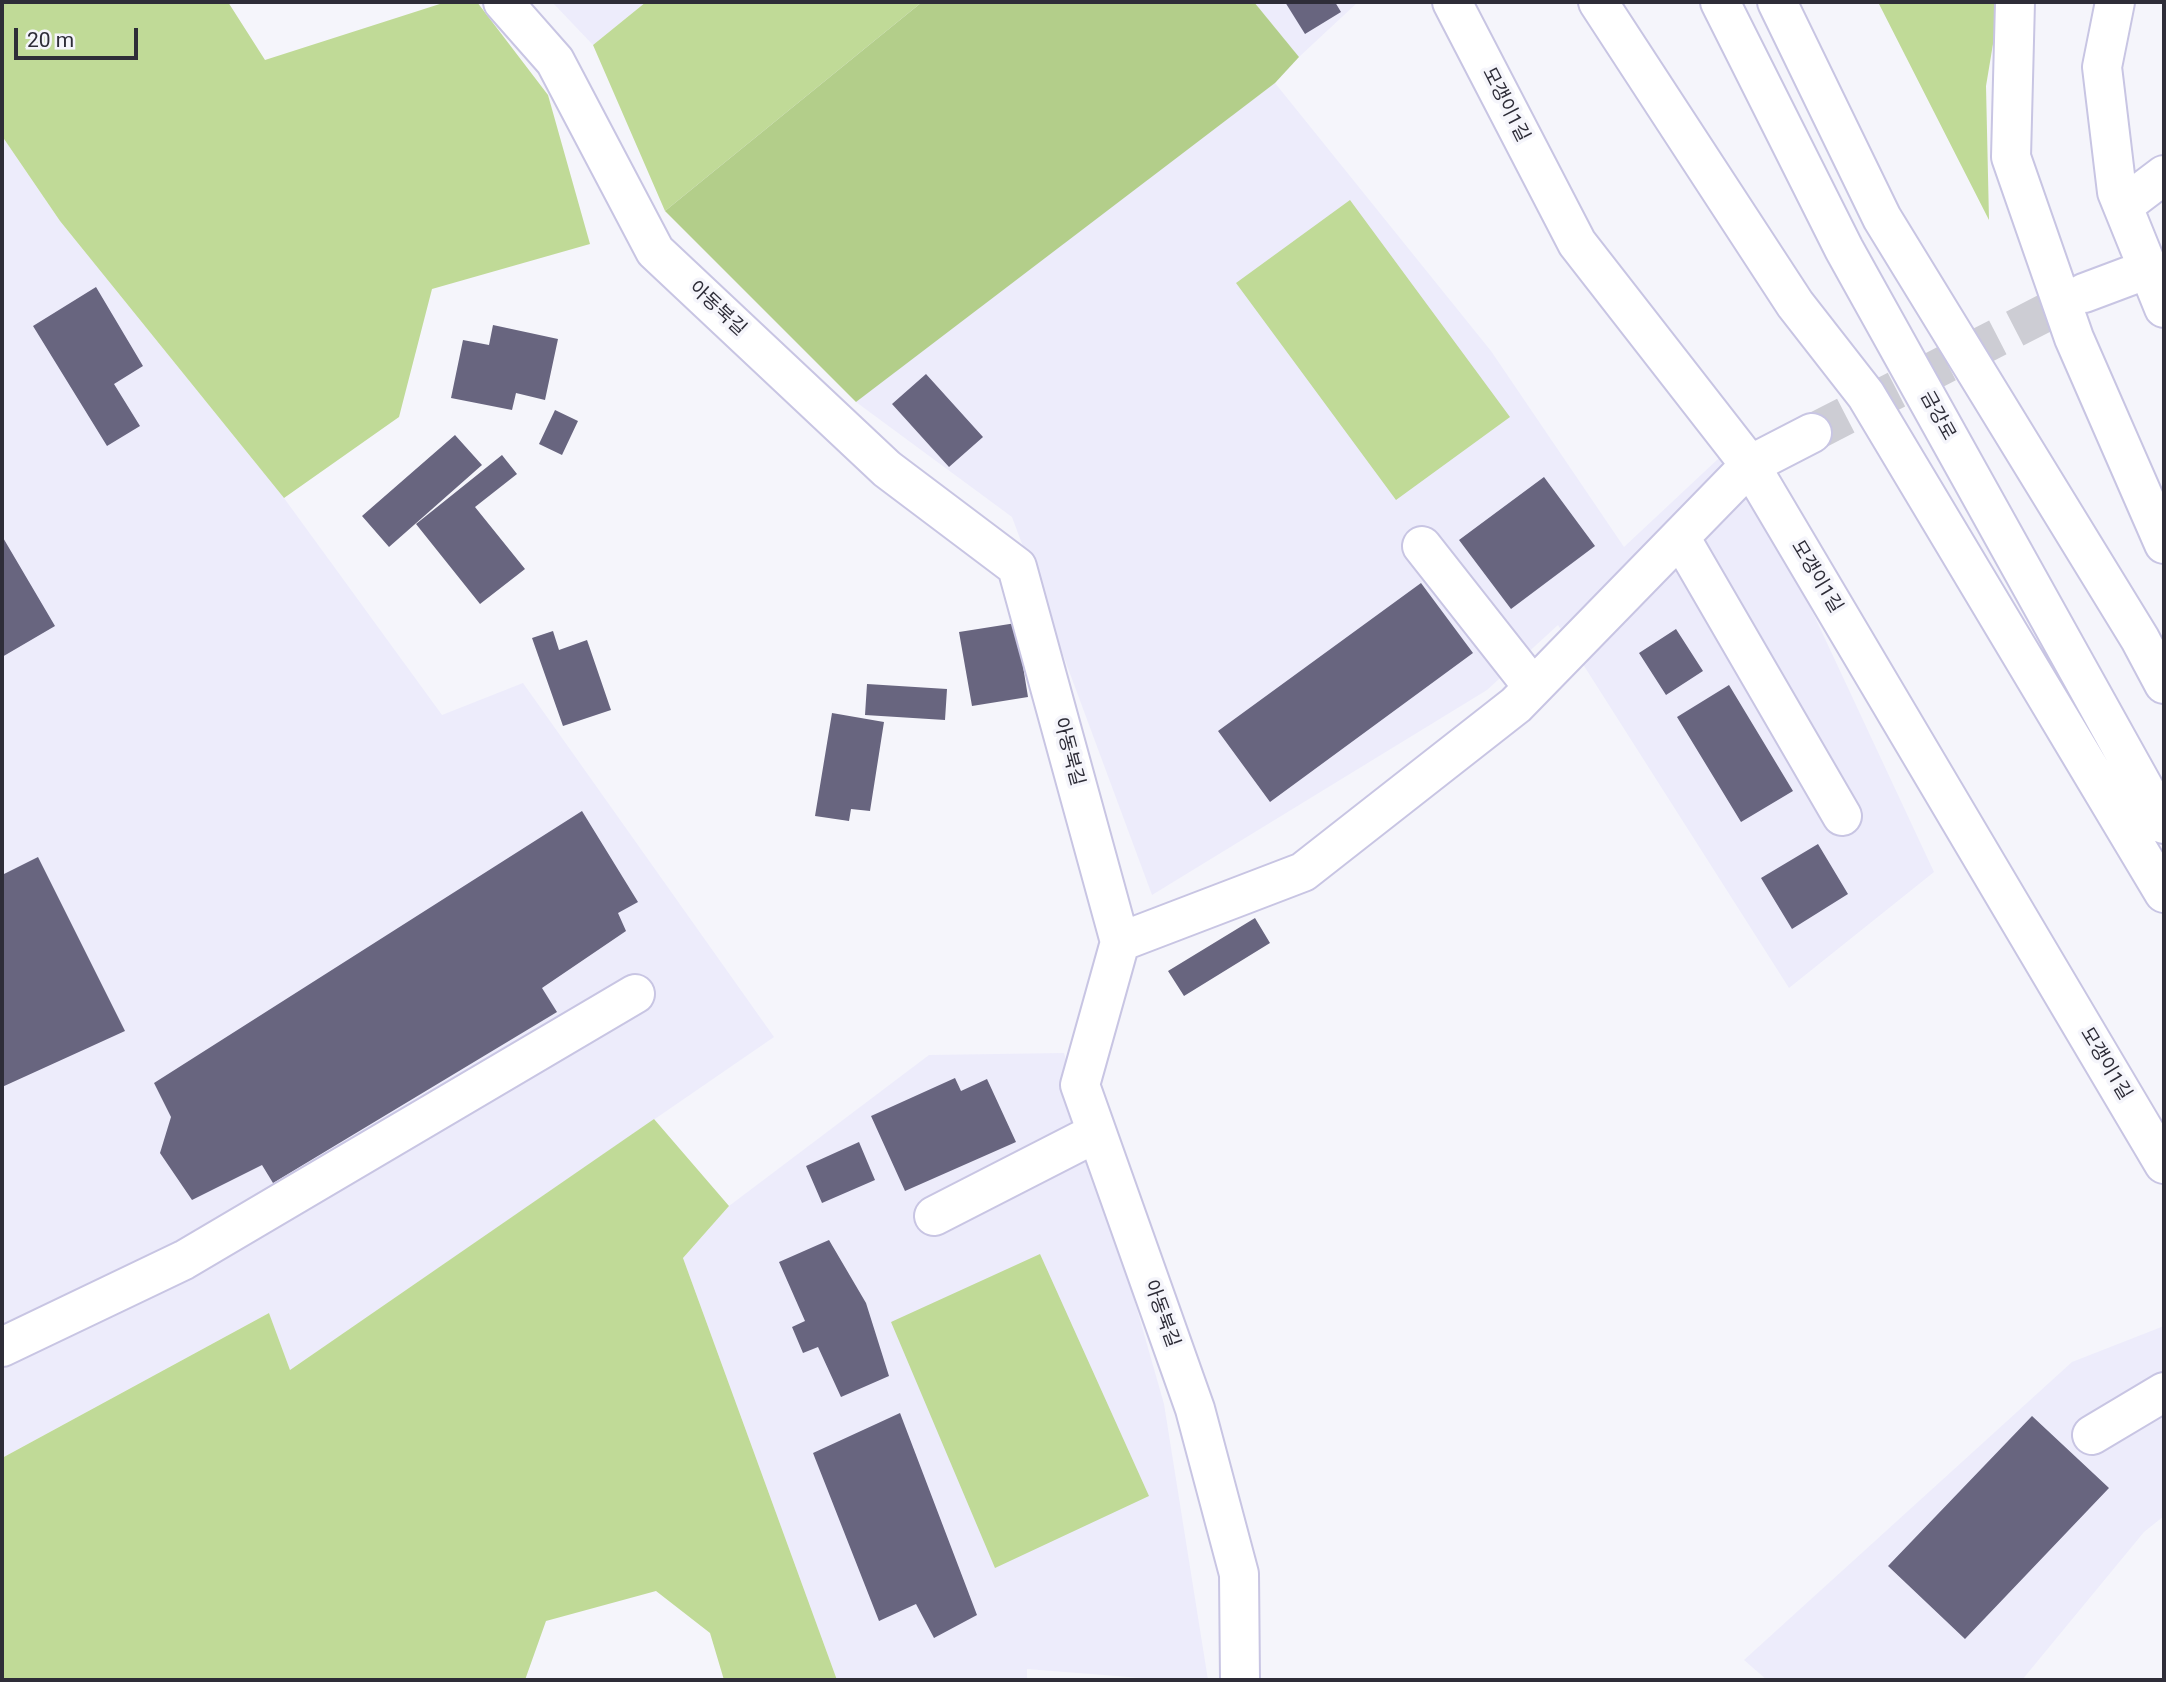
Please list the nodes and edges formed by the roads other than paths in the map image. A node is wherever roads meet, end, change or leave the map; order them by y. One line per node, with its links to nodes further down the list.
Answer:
1 (503, 2): 23 (main road, 아동북길)
2 (1452, 2): 14 (main road, 모갱이1길)
3 (1598, 2): 22 (main road)
4 (1720, 2): 21 (main road, 금강로)
5 (1777, 2): 18 (main road)
6 (2015, 2): 16 (main road)
7 (2115, 2): 9 (main road)
8 (2164, 175): 9 (main road)
9 (2123, 206): 10 (main road)
10 (2148, 269): 11 (main road); 12 (main road)
11 (2084, 293)
12 (2164, 308)
13 (1812, 433): 14 (main road)
14 (1750, 465): 15 (main road); 26 (main road, 모갱이1길)
15 (1679, 537): 19 (main road); 20 (main road)
16 (2164, 544)
17 (1422, 545): 19 (main road)
18 (2164, 684)
19 (1533, 687): 23 (main road)
20 (1842, 816)
21 (2164, 824)
22 (2164, 893)
23 (1120, 942): 25 (main road, 아동북길)
24 (635, 994): 28 (main road)
25 (1096, 1133): 27 (main road); 31 (main road, 아동북길)
26 (2164, 1164)
27 (934, 1216)
28 (2, 1347)
29 (2164, 1392): 30 (main road)
30 (2092, 1435)
31 (1240, 1680)

